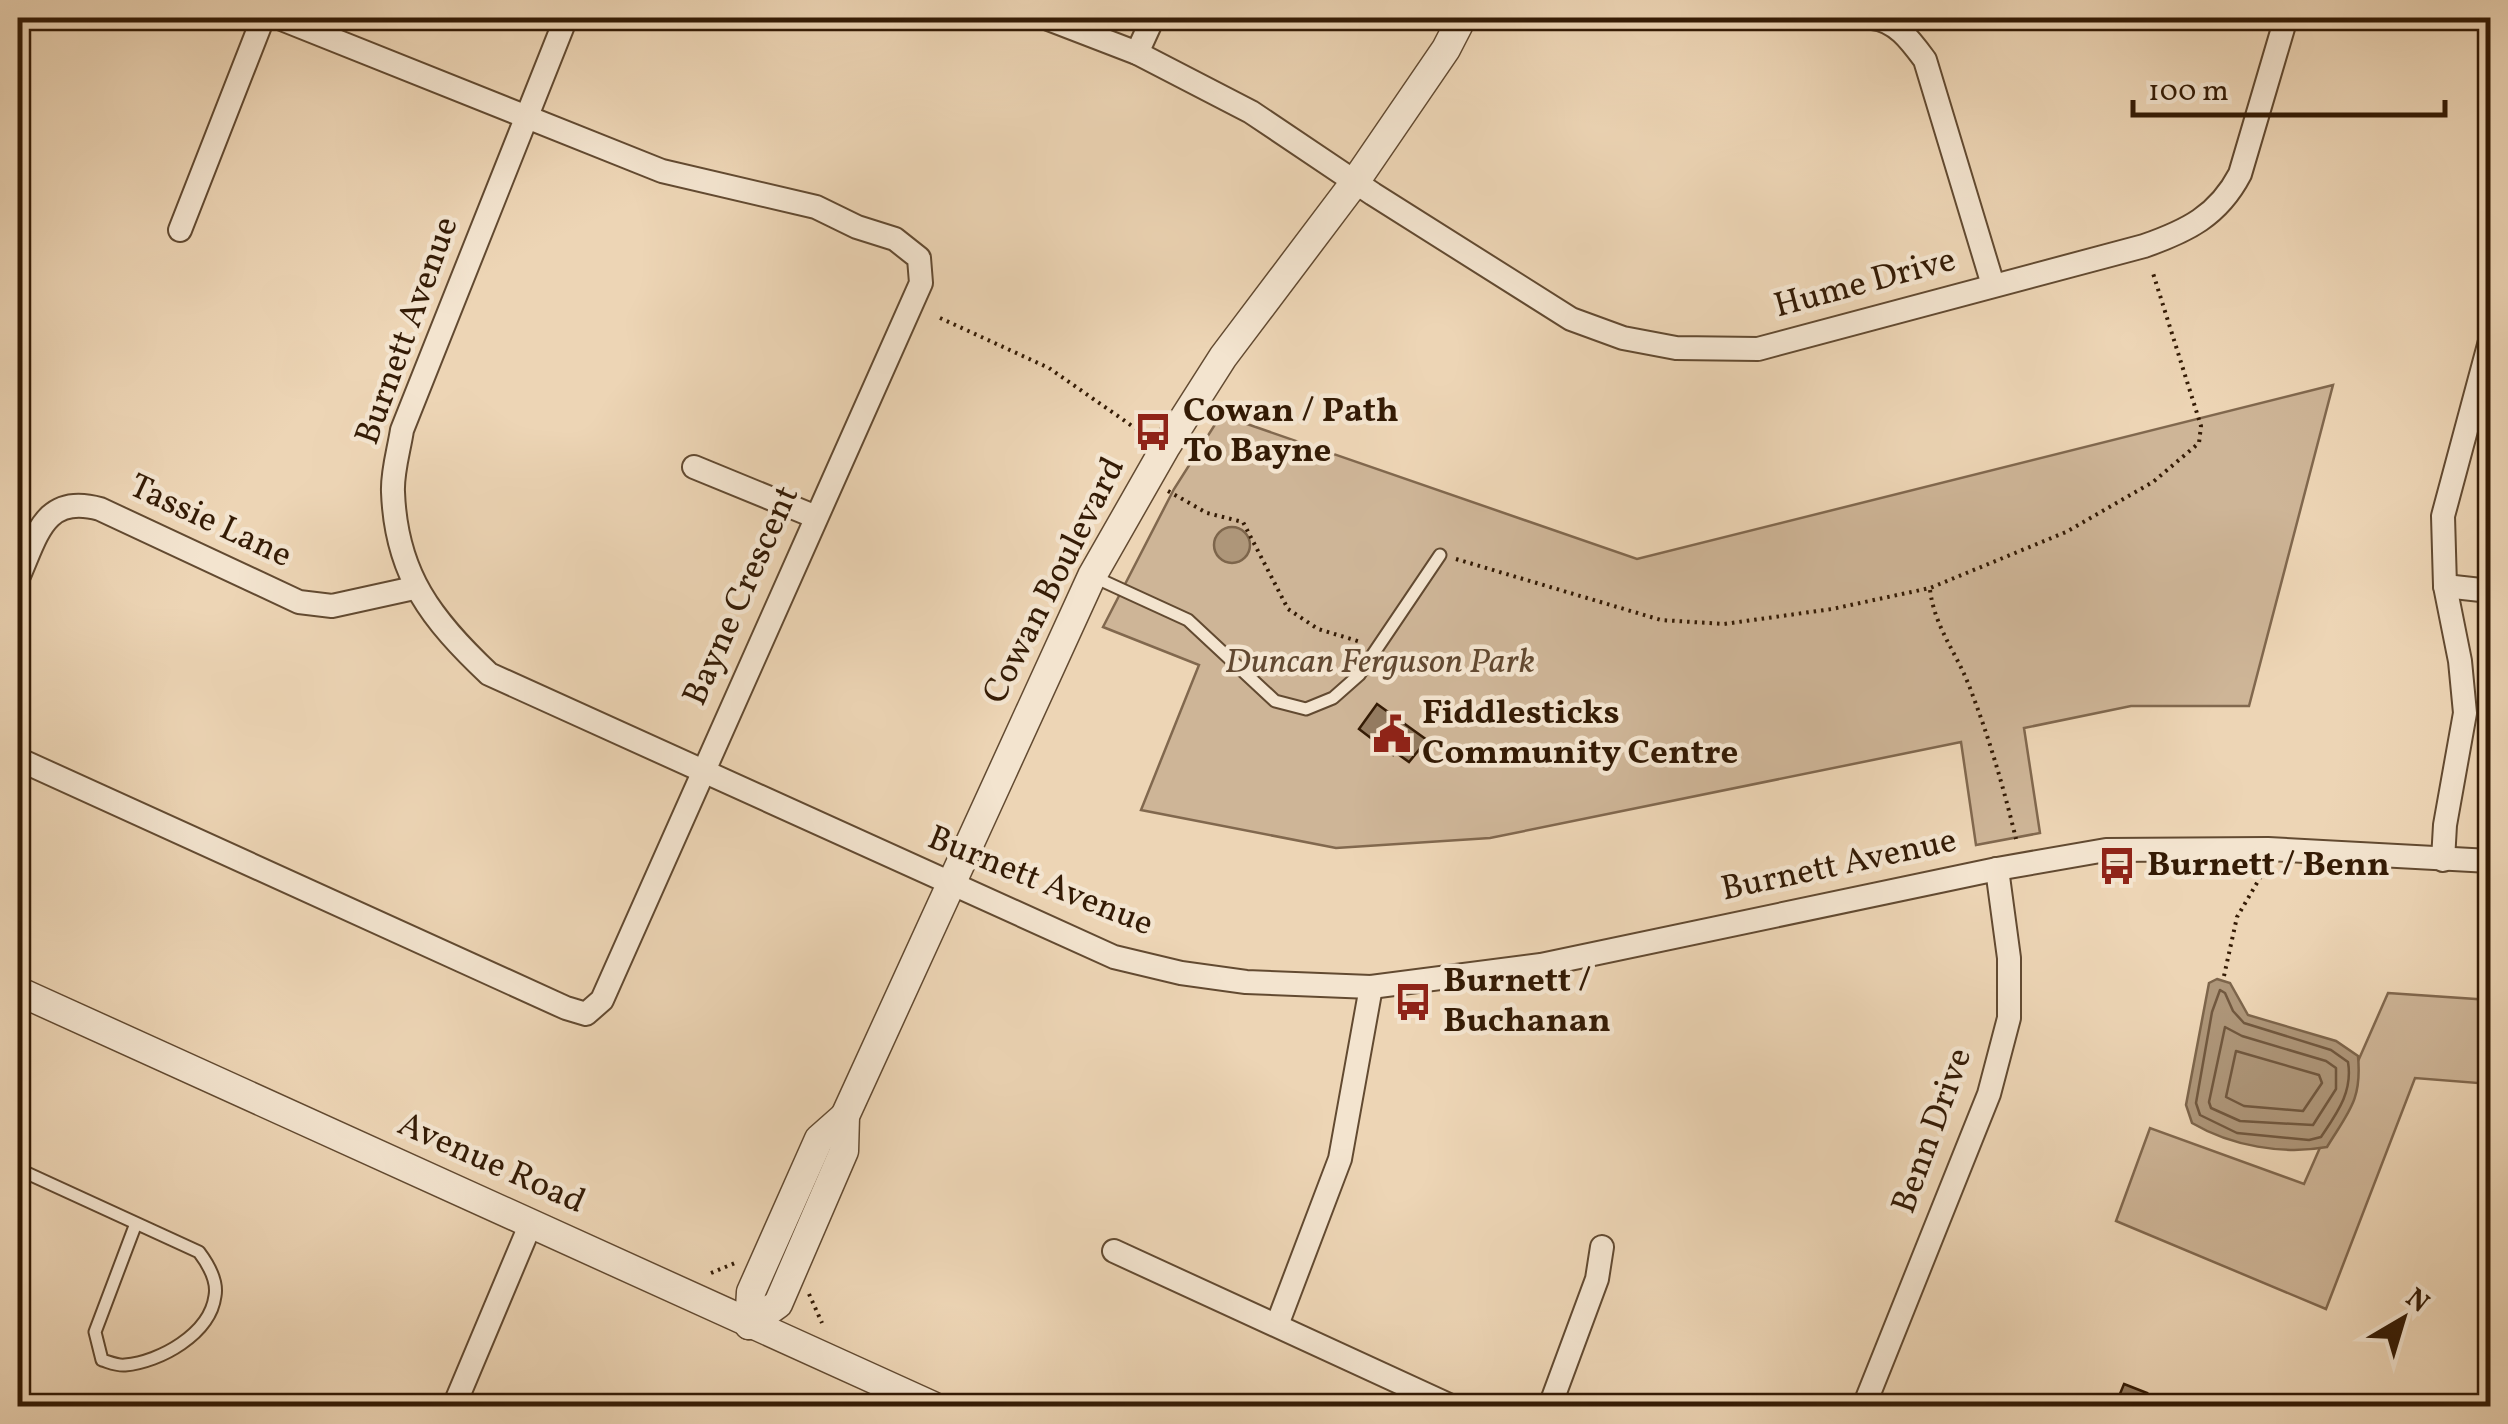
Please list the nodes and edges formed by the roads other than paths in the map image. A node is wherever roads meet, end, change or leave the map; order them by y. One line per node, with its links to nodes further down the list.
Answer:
1 (263, 18): 12 (street)
2 (279, 18): 10 (street, Bayne Crescent)
3 (566, 18): 10 (street, Burnett Avenue)
4 (1046, 18): 9 (street, Hume Drive)
5 (1153, 18): 9 (street)
6 (1462, 18): 11 (street, Cowan Boulevard)
7 (1872, 18): 13 (street)
8 (2286, 18): 13 (street, Hume Drive)
9 (1137, 53): 11 (street, Hume Drive)
10 (526, 116): 16 (street, Bayne Crescent); 21 (street, Burnett Avenue)
11 (1355, 182): 13 (street, Hume Drive); 18 (street, Cowan Boulevard)
12 (180, 230)
13 (1992, 285)
14 (2490, 341): 20 (street)
15 (694, 467): 16 (street)
16 (816, 517): 24 (street, Bayne Crescent)
17 (1440, 555): 18 (lane)
18 (1092, 576): 28 (street, Cowan Boulevard)
19 (18, 578): 21 (street, Tassie Lane)
20 (2445, 586): 22 (street); 25 (street)
21 (414, 588): 24 (street, Burnett Avenue)
22 (2490, 592)
23 (18, 759): 24 (street, Bayne Crescent)
24 (702, 772): 28 (street, Burnett Avenue)
25 (2444, 860): 26 (street, Burnett Avenue); 27 (street, Burnett Avenue)
26 (2490, 861)
27 (1997, 868): 29 (street, Burnett Avenue); 42 (street, Benn Drive)
28 (950, 886): 29 (street, Burnett Avenue); 36 (street, Cowan Boulevard)
29 (1372, 987): 37 (street)
30 (18, 991): 32 (street, Avenue Road)
31 (18, 1170): 33 (lane)
32 (531, 1222): 36 (street, Avenue Road); 38 (street)
33 (135, 1226): 33 (lane)
34 (1602, 1246): 41 (street)
35 (1114, 1251): 37 (street)
36 (749, 1325): 39 (street, Avenue Road)
37 (1277, 1325): 40 (street)
38 (454, 1406)
39 (933, 1406)
40 (1452, 1406)
41 (1550, 1406)
42 (1864, 1406)

